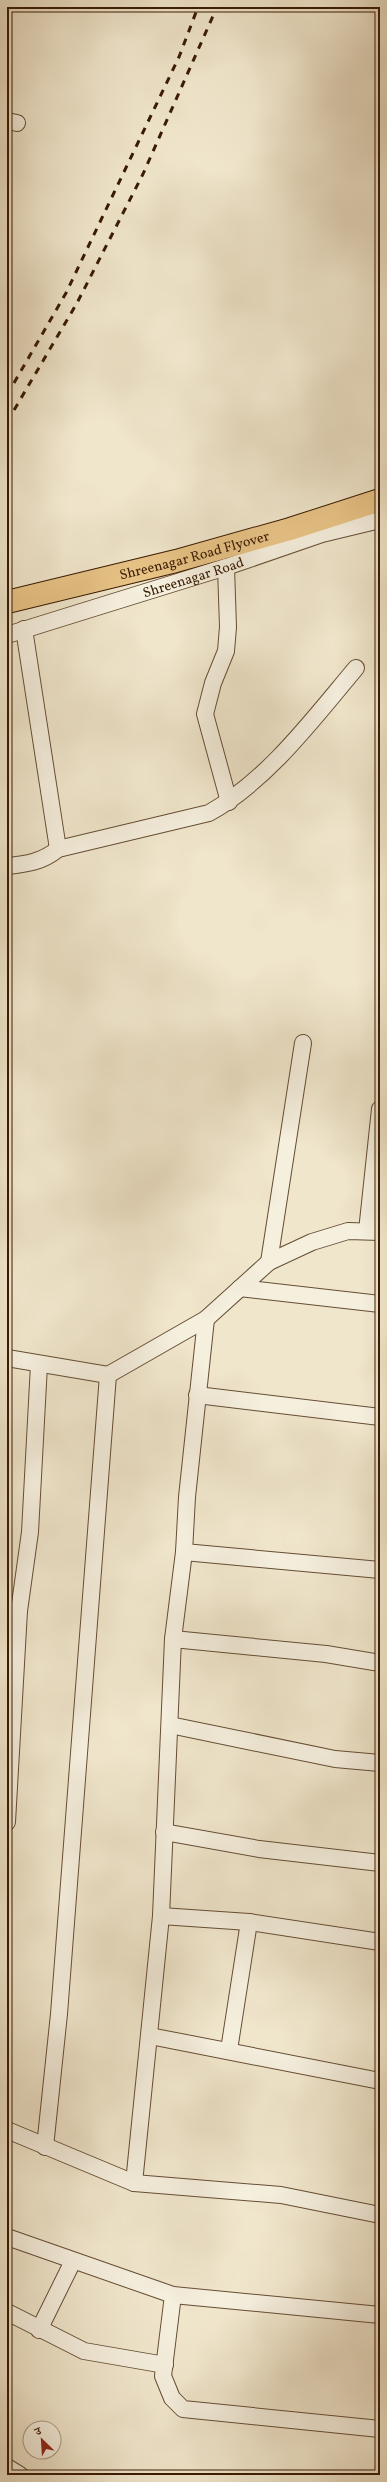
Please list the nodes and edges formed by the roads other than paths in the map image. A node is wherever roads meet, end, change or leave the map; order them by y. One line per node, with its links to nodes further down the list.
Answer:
1 (380, 500): 4 (highway, Shreenagar Road Flyover)
2 (380, 520): 3 (street, Shreenagar Road)
3 (226, 567): 5 (street, Shreenagar Road); 8 (street)
4 (7, 602)
5 (24, 630): 6 (street, Shreenagar Road); 9 (street)
6 (7, 635)
7 (356, 668): 8 (street)
8 (229, 802): 9 (street)
9 (58, 849): 10 (street)
10 (7, 866)
11 (303, 1042): 14 (street)
12 (380, 1109): 13 (street)
13 (373, 1231): 14 (street)
14 (269, 1262): 15 (street)
15 (240, 1288): 16 (street); 17 (street)
16 (380, 1304)
17 (206, 1319): 20 (street); 21 (street)
18 (7, 1358): 19 (street)
19 (39, 1365): 20 (street); 25 (street)
20 (108, 1375): 40 (street)
21 (197, 1396): 22 (street); 23 (street)
22 (380, 1417)
23 (184, 1552): 24 (street); 26 (street)
24 (380, 1570)
25 (13, 1610): 30 (street)
26 (173, 1638): 27 (street); 28 (street)
27 (380, 1663)
28 (170, 1725): 29 (street); 31 (street)
29 (380, 1763)
30 (7, 1822)
31 (164, 1832): 32 (street); 33 (street)
32 (380, 1864)
33 (161, 1916): 34 (street); 36 (street)
34 (249, 1922): 35 (street); 37 (street)
35 (380, 1942)
36 (150, 2036): 37 (street); 41 (street)
37 (229, 2050): 38 (street)
38 (380, 2080)
39 (7, 2130): 40 (street)
40 (44, 2147): 41 (street)
41 (134, 2183): 42 (street)
42 (380, 2215)
43 (7, 2238): 44 (street)
44 (73, 2261): 45 (street); 48 (street)
45 (173, 2295): 47 (street); 49 (street)
46 (7, 2312): 48 (street)
47 (380, 2315)
48 (39, 2330): 49 (street)
49 (165, 2365): 50 (street)
50 (380, 2430)
51 (7, 2467): 52 (street)
52 (20, 2475)

